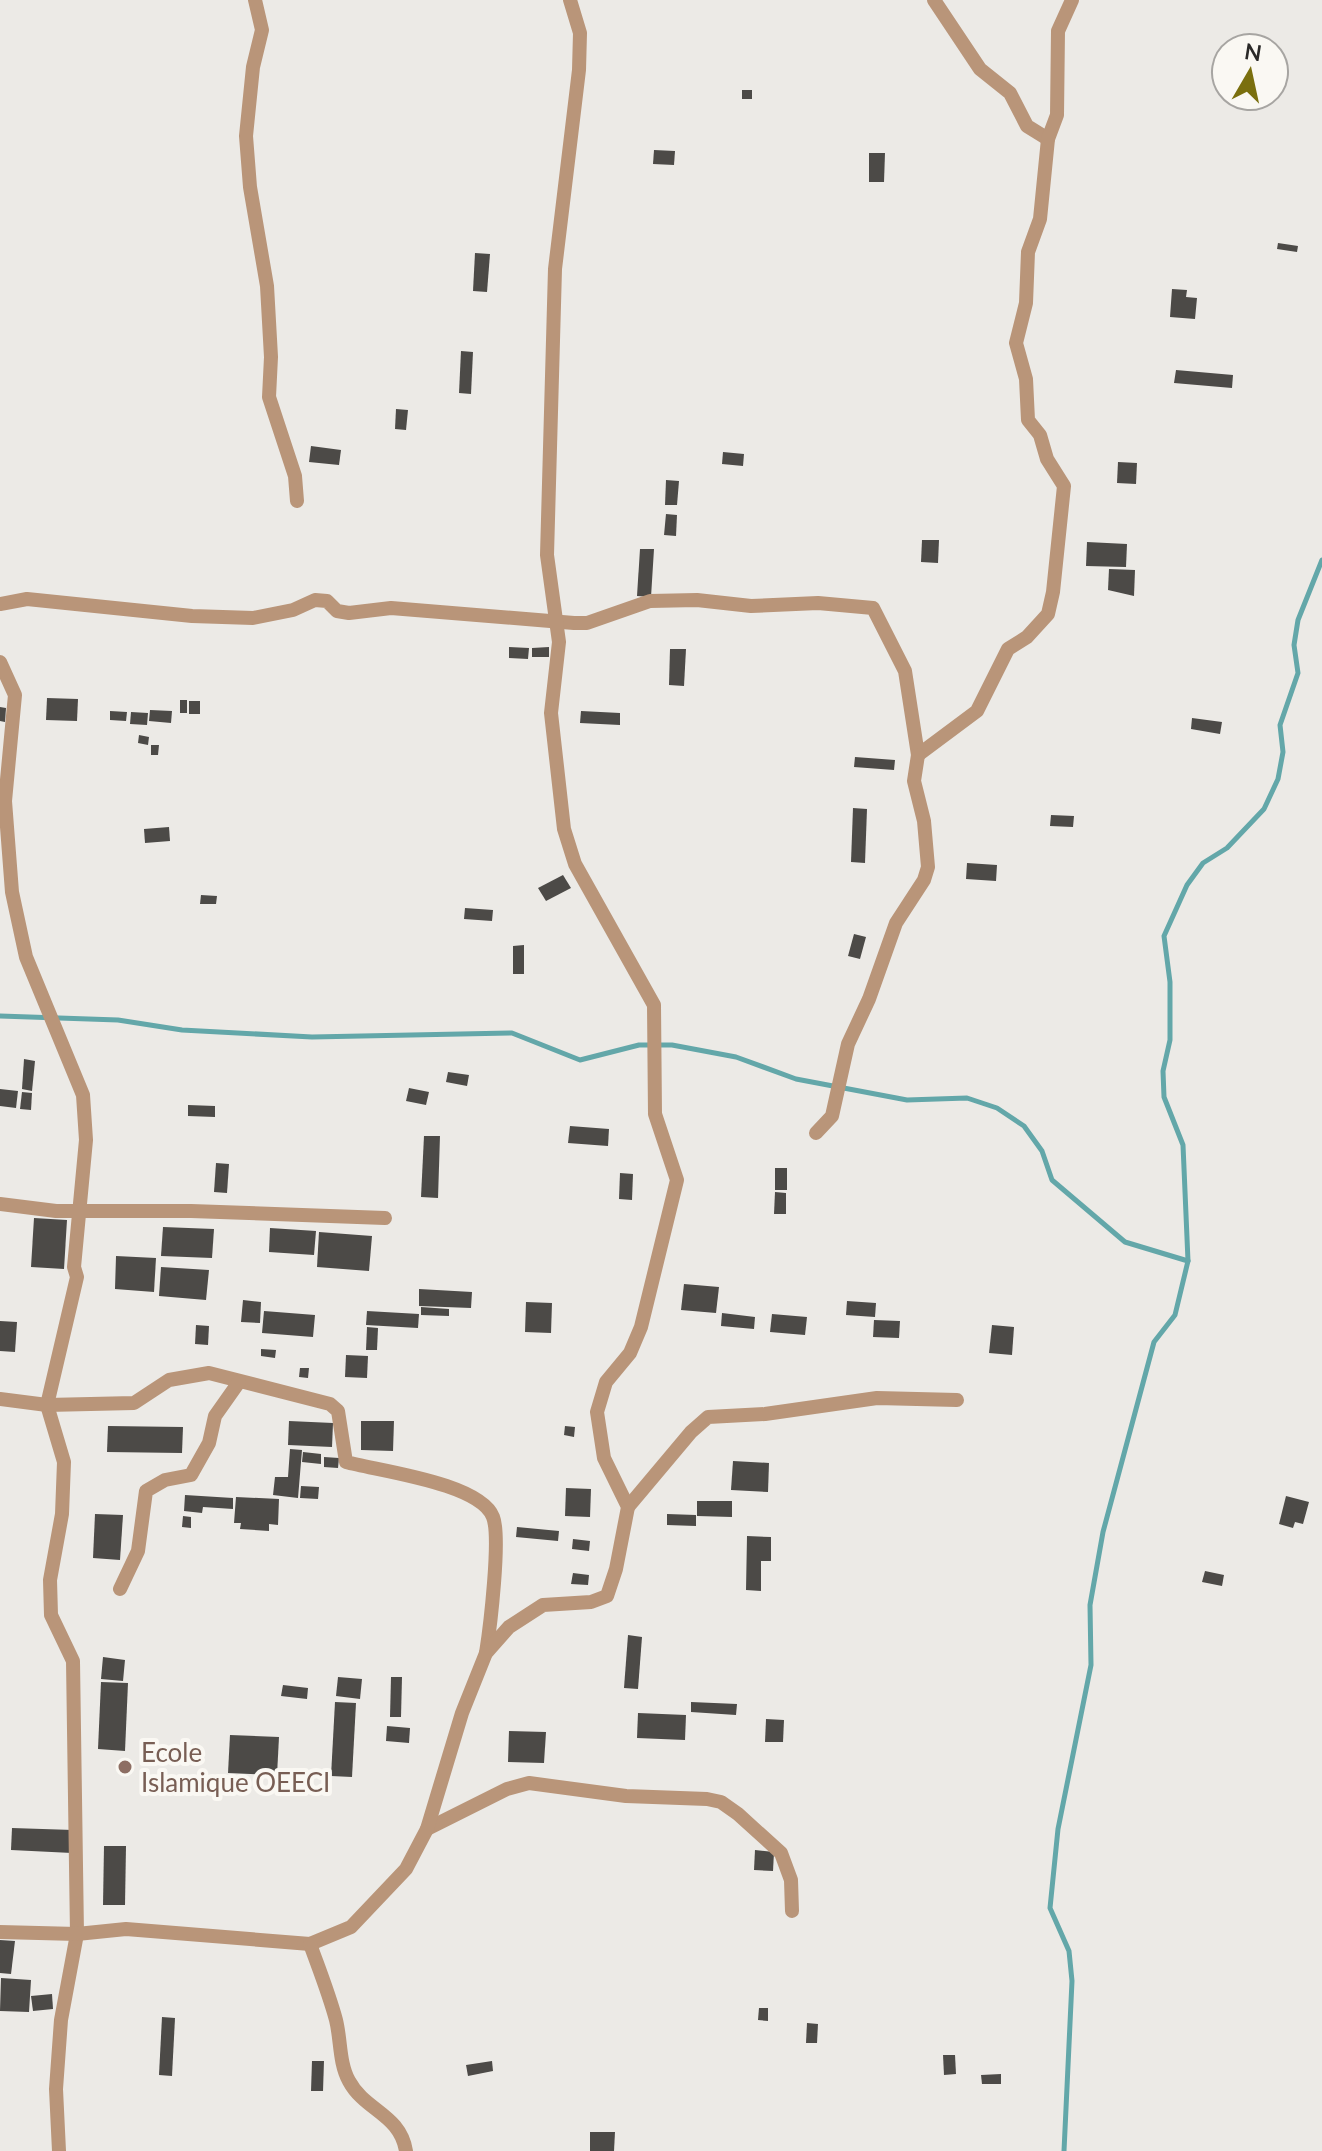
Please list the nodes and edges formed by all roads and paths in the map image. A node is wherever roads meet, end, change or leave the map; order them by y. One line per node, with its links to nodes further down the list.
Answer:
1 (255, 0): 6 (street)
2 (570, 0): 8 (street)
3 (934, 0): 5 (street)
4 (1072, 0): 5 (street)
5 (1048, 139): 10 (street)
6 (297, 501)
7 (0, 604): 8 (street)
8 (558, 622): 10 (street); 19 (street)
9 (0, 662): 13 (street)
10 (918, 755): 11 (street)
11 (816, 1133)
12 (0, 1204): 13 (street)
13 (81, 1211): 14 (street); 18 (street)
14 (385, 1218)
15 (239, 1382): 18 (street); 20 (street); 21 (street)
16 (0, 1399): 18 (street)
17 (957, 1400): 19 (street)
18 (47, 1405): 25 (street)
19 (628, 1507): 21 (street)
20 (120, 1589)
21 (486, 1653): 22 (street)
22 (427, 1829): 23 (street); 26 (street)
23 (792, 1911)
24 (0, 1932): 25 (street)
25 (77, 1934): 26 (street); 27 (street)
26 (310, 1944): 28 (street)
27 (59, 2151)
28 (406, 2151)

